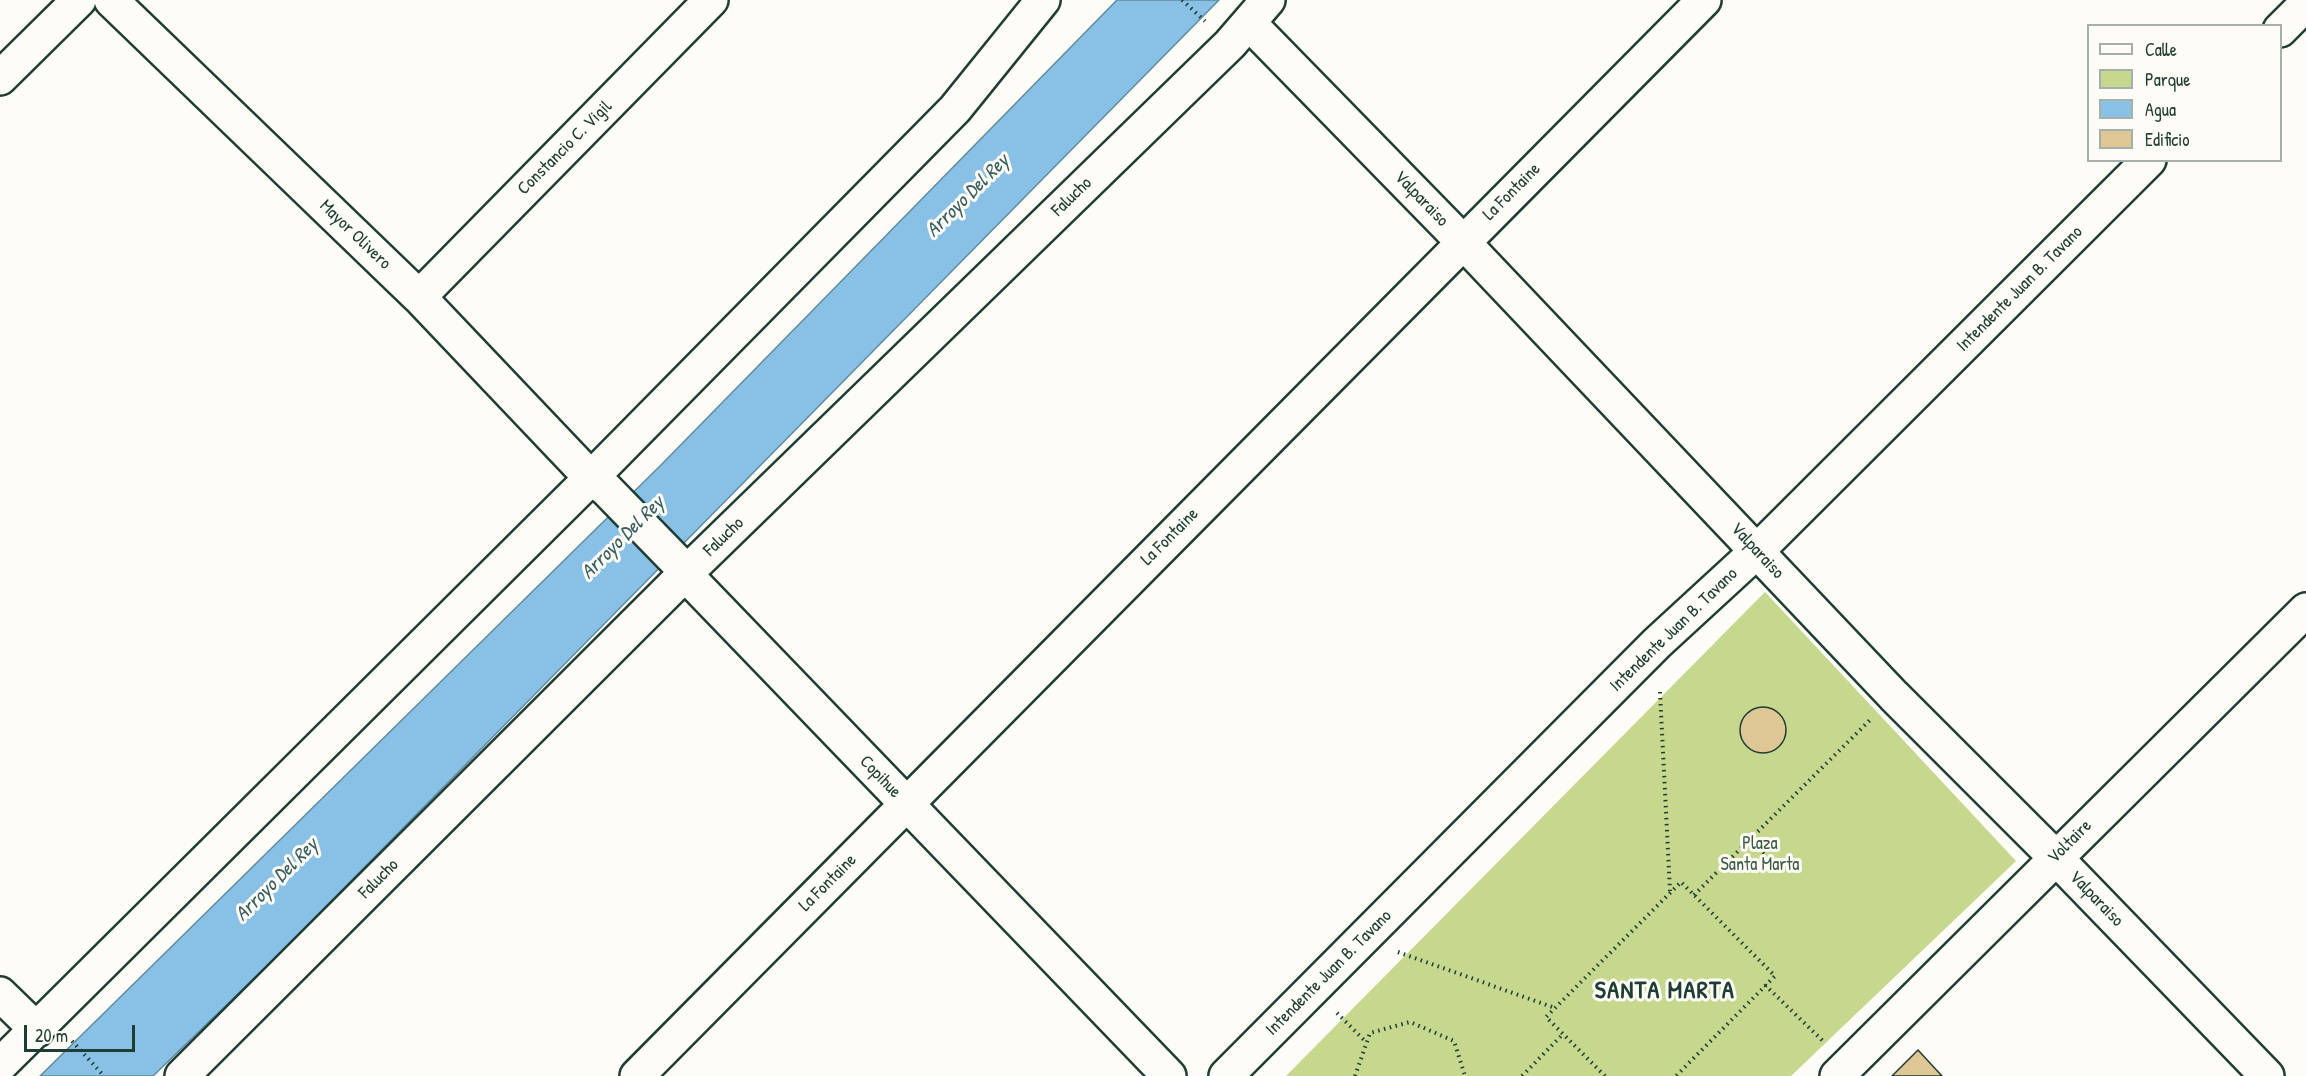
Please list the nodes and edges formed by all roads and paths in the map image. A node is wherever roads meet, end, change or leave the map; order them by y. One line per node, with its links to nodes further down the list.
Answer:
1 (79, 0): 11 (street)
2 (111, 0): 14 (street, Mayor Olivero)
3 (711, 0): 14 (street, Constancio C. Vigil)
4 (1043, 0): 15 (street)
5 (1182, 0): 9 (path)
6 (1704, 0): 13 (street, La Fontaine)
7 (2306, 4): 10 (street)
8 (1258, 11): 13 (street, Valparaiso); 17 (street, Falucho)
9 (1205, 20)
10 (2282, 28)
11 (0, 78)
12 (2147, 162): 16 (street, Intendente Juan B. Tavano)
13 (1463, 242): 16 (street, Valparaiso); 21 (street, La Fontaine)
14 (419, 297): 15 (street, Mayor Olivero)
15 (599, 484): 17 (street, Copihue); 31 (street)
16 (1757, 551): 19 (street, Intendente Juan B. Tavano); 20 (street, Valparaiso)
17 (682, 569): 21 (street, Copihue); 37 (street, Falucho)
18 (2306, 610): 23 (street, Voltaire)
19 (1658, 643): 25 (path); 27 (street, Intendente Juan B. Tavano)
20 (1894, 696): 22 (path); 23 (street, Valparaiso)
21 (906, 804): 38 (street, La Fontaine); 39 (street, Copihue)
22 (1750, 840): 24 (path); 26 (path)
23 (2055, 857): 35 (street, Voltaire); 46 (street, Valparaiso)
24 (1782, 872)
25 (1670, 892): 26 (path); 30 (path)
26 (1694, 895): 28 (path)
27 (1363, 939): 30 (path); 40 (street, Intendente Juan B. Tavano)
28 (1765, 986): 35 (path); 45 (path)
29 (0, 994): 31 (street)
30 (1555, 1008): 32 (path)
31 (37, 1030): 34 (street)
32 (1563, 1034): 43 (path); 44 (path)
33 (70, 1039): 36 (path)
34 (0, 1065)
35 (1842, 1071)
36 (104, 1076)
37 (182, 1076)
38 (638, 1076)
39 (1169, 1076)
40 (1226, 1076)
41 (1355, 1076): 42 (path)
42 (1465, 1076)
43 (1522, 1076)
44 (1605, 1076)
45 (1676, 1076)
46 (2267, 1076)

